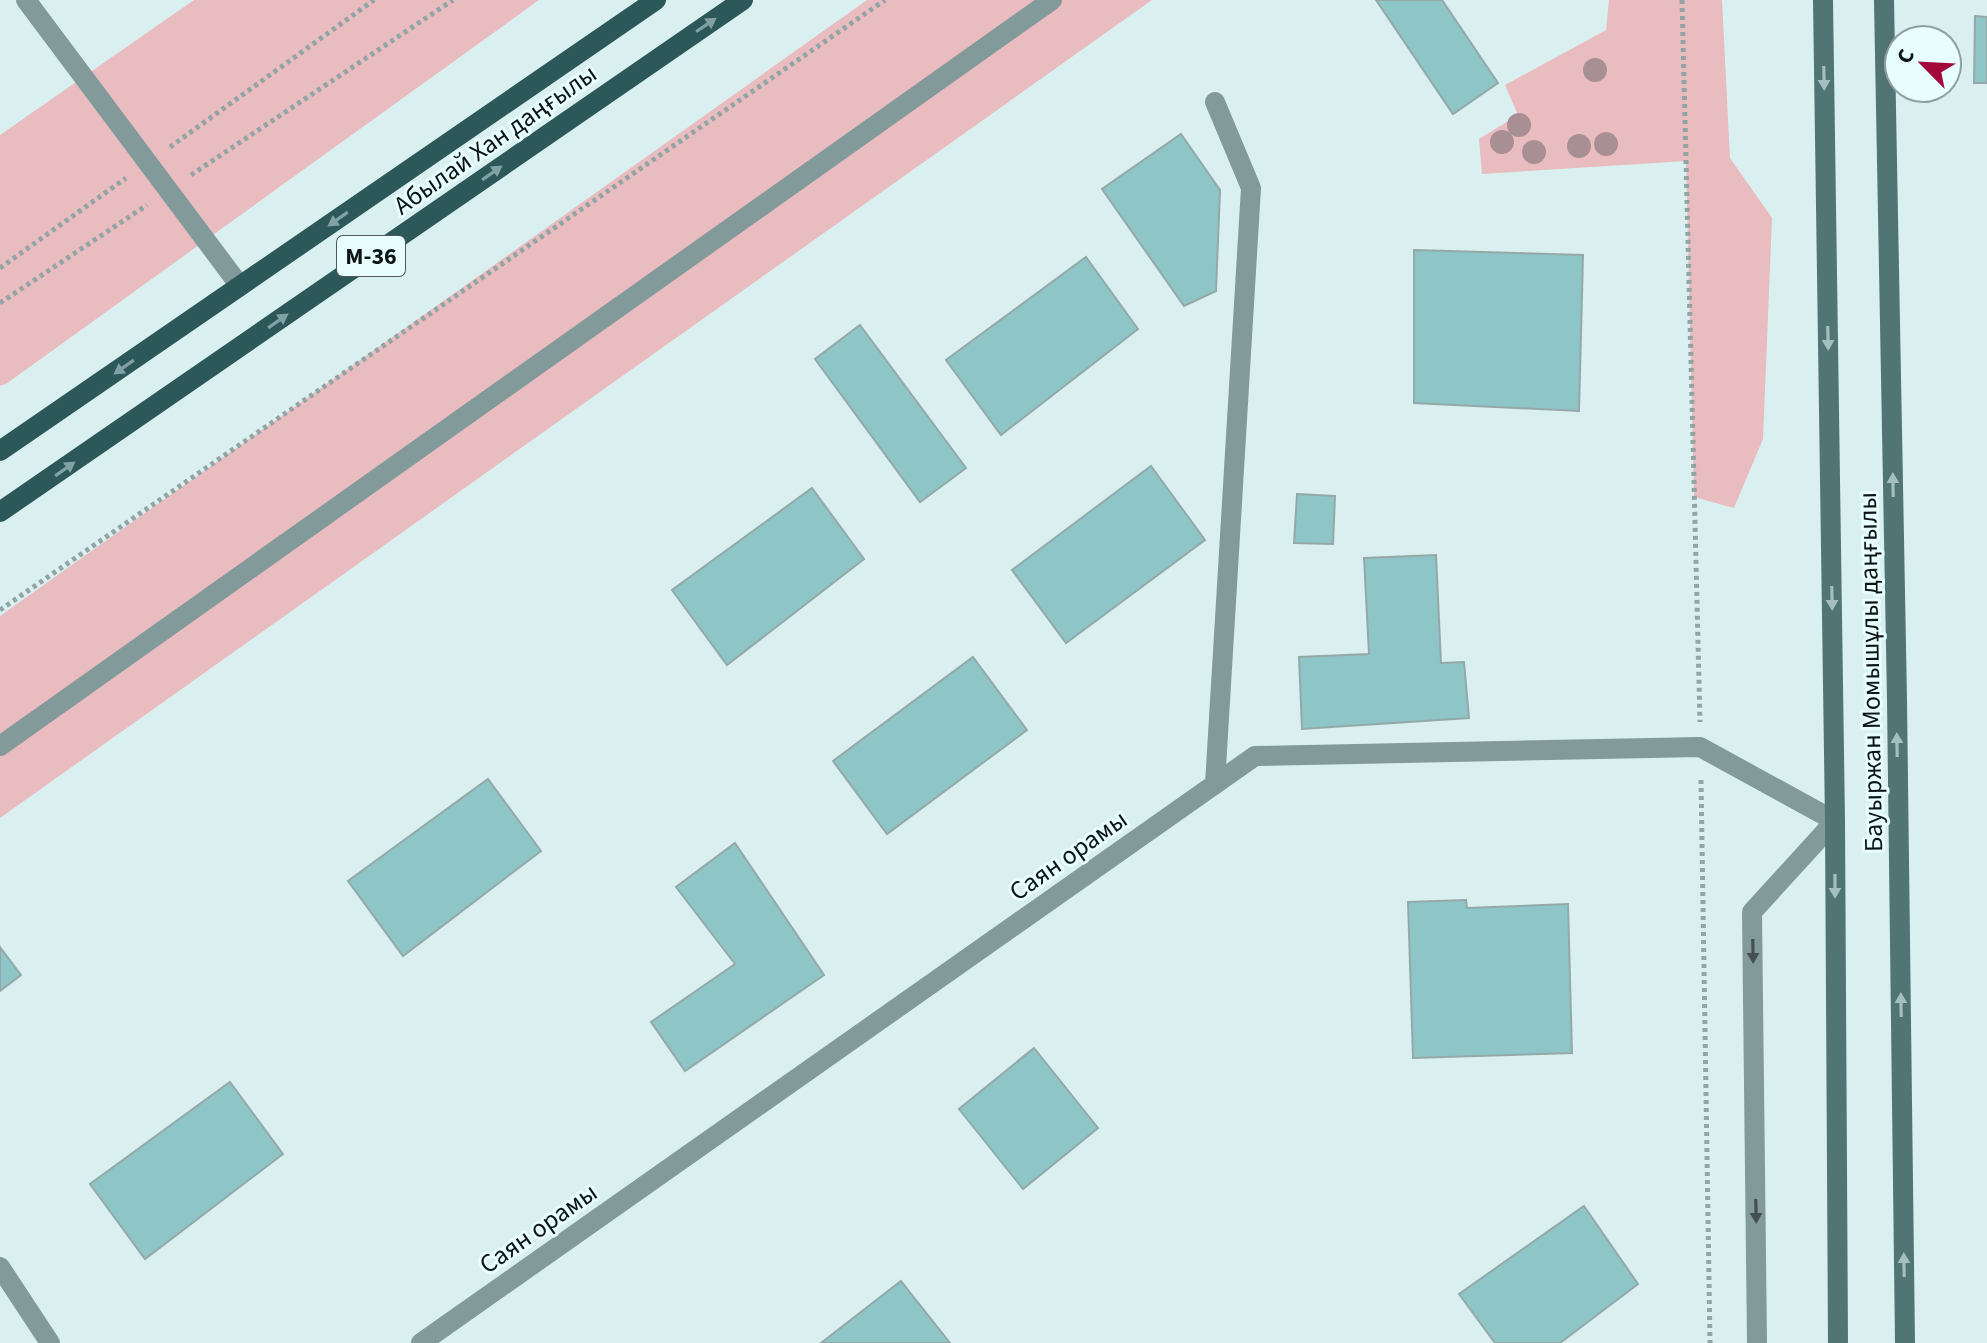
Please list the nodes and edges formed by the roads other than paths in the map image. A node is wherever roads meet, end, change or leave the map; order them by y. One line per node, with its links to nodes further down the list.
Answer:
1 (26, 0): 8 (street)
2 (656, 0): 8 (main road, Абылай Хан даңғылы / M-36, one-way to 8)
3 (743, 0): 12 (main road, Абылай Хан даңғылы / M-36, one-way to 3)
4 (1052, 0): 13 (street)
5 (1823, 0): 15 (main road, Бауыржан Момышұлы даңғылы, one-way to 15)
6 (1884, 0): 21 (main road, Бауыржан Момышұлы даңғылы, one-way to 6)
7 (1215, 102): 14 (street)
8 (240, 286): 9 (main road, Абылай Хан даңғылы / M-36, one-way to 9)
9 (33, 429): 10 (main road); 11 (main road, Абылай Хан даңғылы / M-36)
10 (0, 441)
11 (0, 451)
12 (0, 512)
13 (0, 746)
14 (1215, 784): 15 (street, Саян орамы); 18 (street, Саян орамы)
15 (1835, 821): 19 (street, one-way to 19); 20 (main road, Бауыржан Момышұлы даңғылы, one-way to 20)
16 (0, 1267): 17 (street)
17 (50, 1343)
18 (421, 1343)
19 (1757, 1343)
20 (1838, 1343)
21 (1905, 1343)

